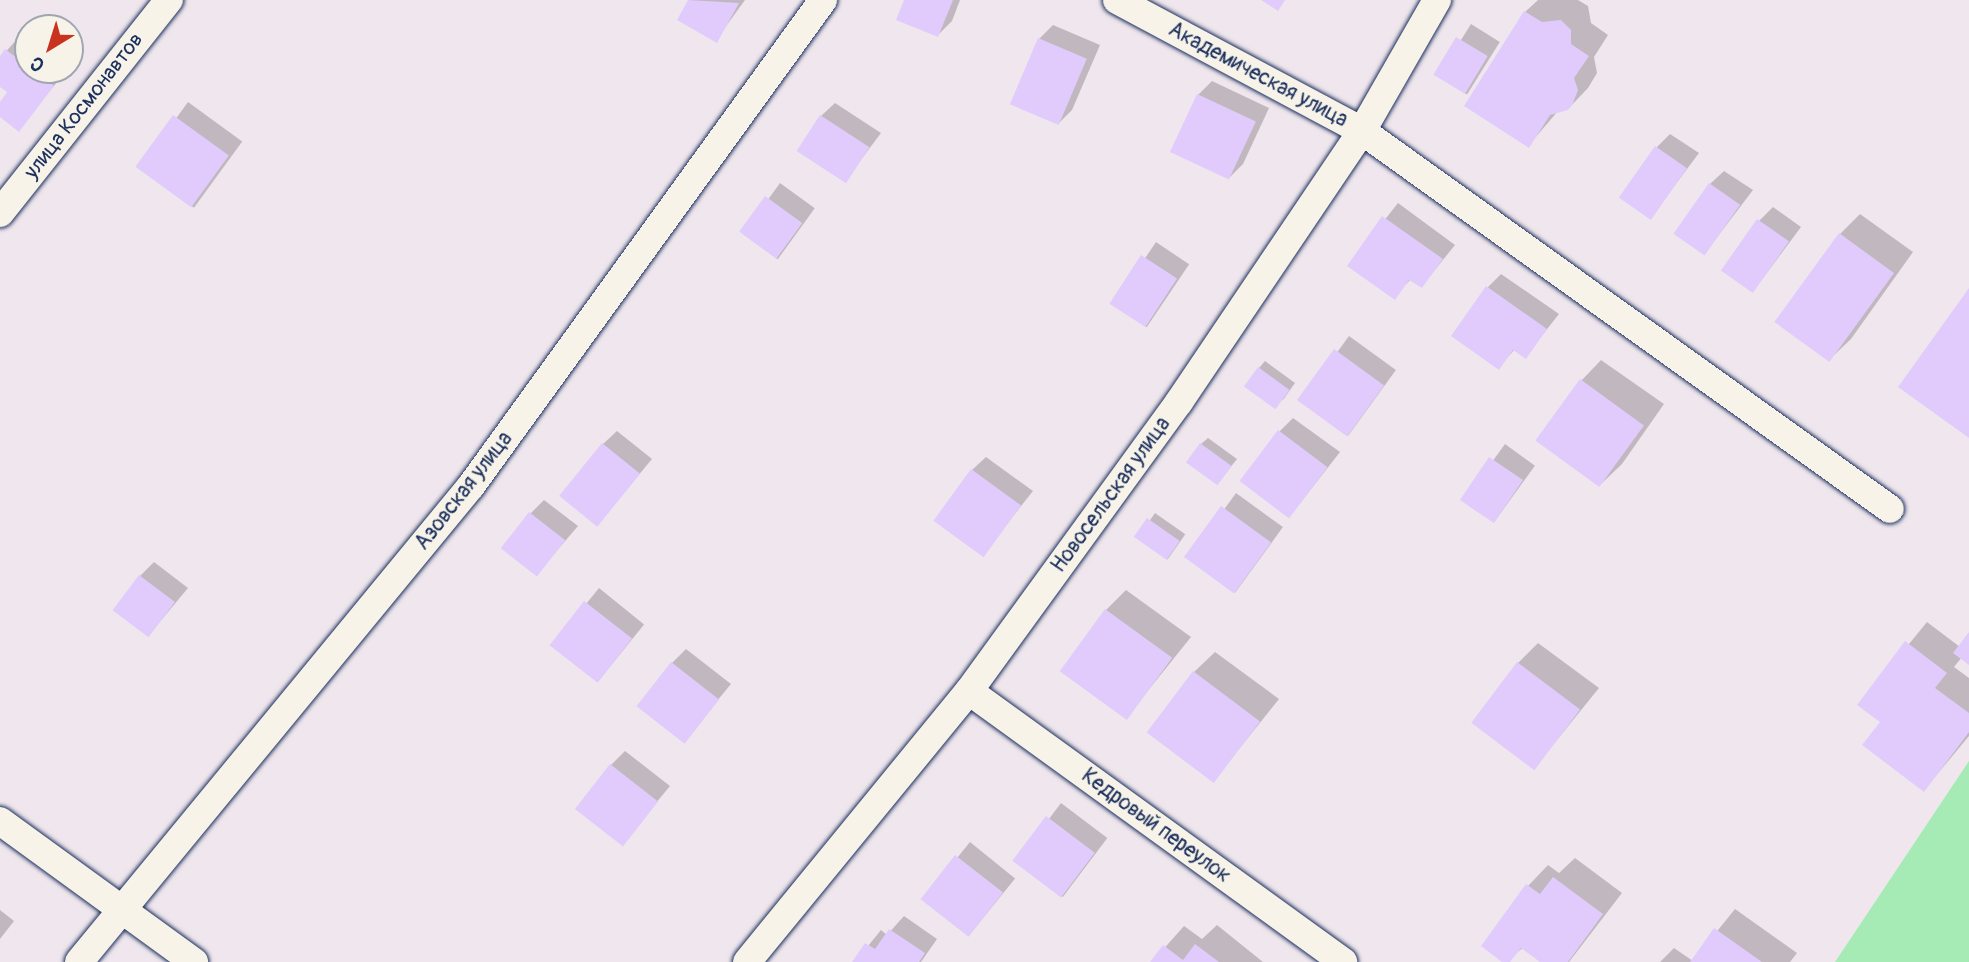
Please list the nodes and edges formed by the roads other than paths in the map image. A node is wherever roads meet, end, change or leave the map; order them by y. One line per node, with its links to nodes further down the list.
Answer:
1 (169, 0): 6 (street, улица Космонавтов)
2 (823, 0): 10 (street, Азовская улица)
3 (1117, 0): 5 (street, Академическая улица)
4 (1437, 0): 5 (street, Новосельская улица)
5 (1363, 131): 7 (street, Академическая улица); 8 (street, Новосельская улица)
6 (0, 213)
7 (1890, 509)
8 (969, 691): 13 (street, Новосельская улица); 14 (street, Кедровый переулок)
9 (0, 821): 10 (street)
10 (120, 908): 11 (street, Азовская улица); 12 (street)
11 (79, 962)
12 (194, 962)
13 (747, 962)
14 (1343, 962)

